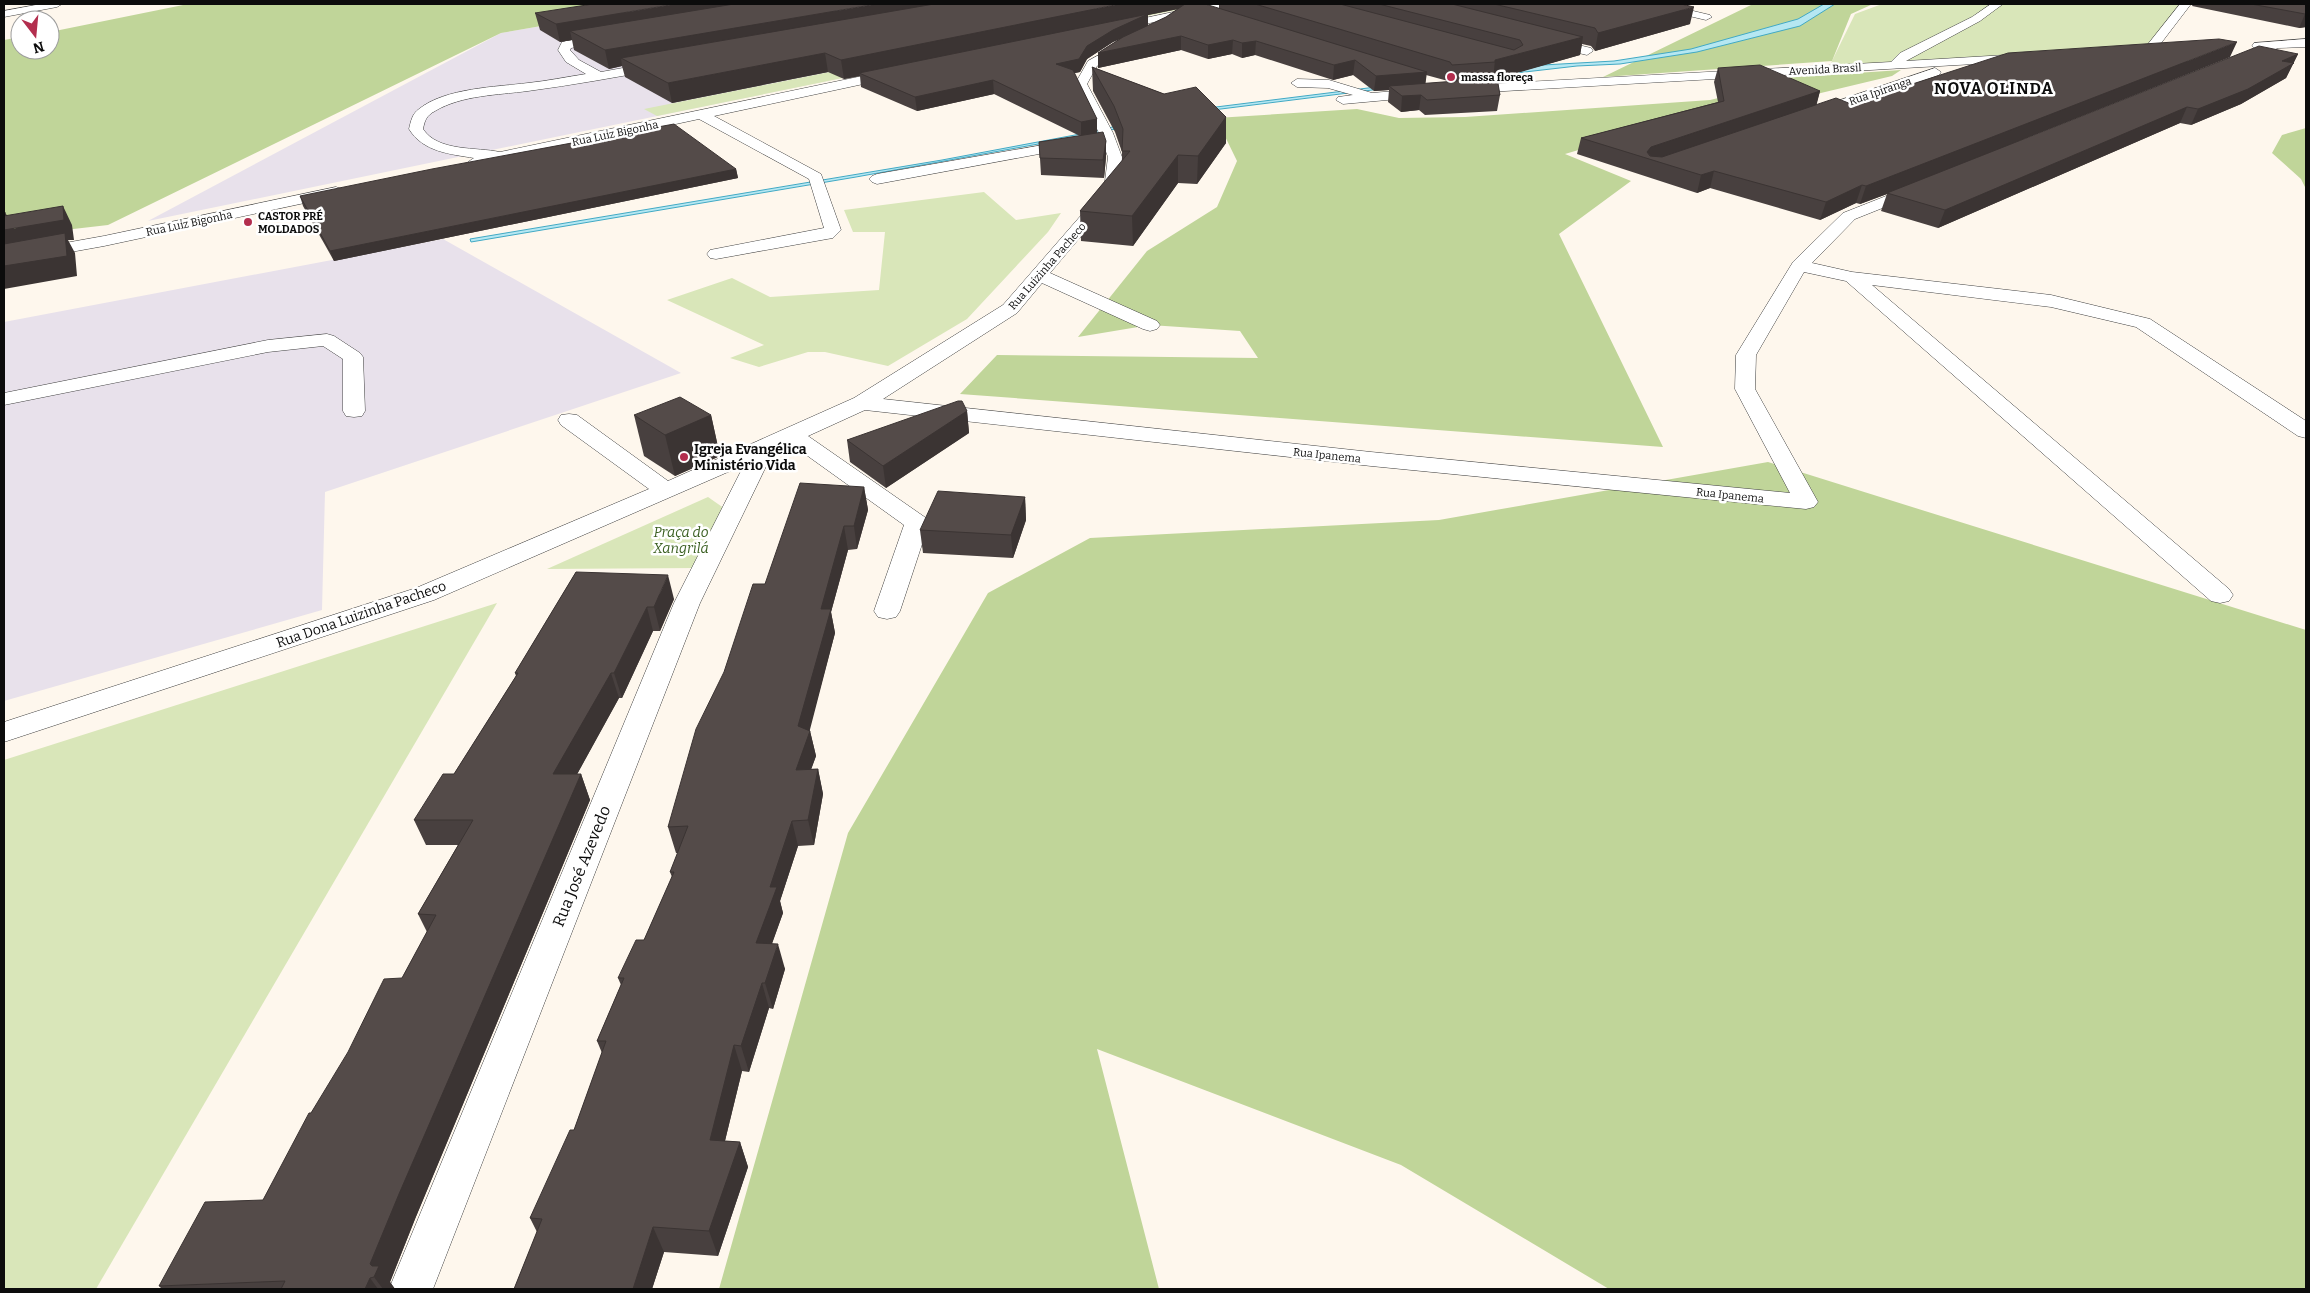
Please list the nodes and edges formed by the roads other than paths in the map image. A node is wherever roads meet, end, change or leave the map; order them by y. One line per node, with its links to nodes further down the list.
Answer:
1 (57, 4): 7 (street)
2 (1651, 4): 8 (street)
3 (1998, 4): 20 (street)
4 (2186, 4): 15 (street)
5 (1226, 11): 6 (street)
6 (1181, 13): 9 (street); 29 (street, Rua Luizinha Pacheco)
7 (4, 14)
8 (1706, 17)
9 (1094, 31)
10 (624, 36): 23 (street)
11 (1536, 38): 16 (street)
12 (2306, 43): 13 (street)
13 (2276, 45): 14 (street); 21 (street)
14 (2236, 47)
15 (2168, 50)
16 (1586, 51)
17 (2033, 58): 18 (street, Avenida Brasil)
18 (1966, 61): 20 (street, Avenida Brasil); 28 (street, Rua Ipiranga)
19 (669, 64): 23 (street)
20 (1894, 65): 26 (street, Avenida Brasil)
21 (2221, 67)
22 (912, 70): 27 (street, Rua Luiz Bigonha)
23 (600, 76): 30 (street)
24 (1424, 79): 26 (street)
25 (1297, 83): 26 (street, Avenida Brasil)
26 (1453, 90)
27 (709, 113): 30 (street, Rua Luiz Bigonha); 35 (street)
28 (1800, 118)
29 (1108, 138): 32 (street); 38 (street, Rua Luizinha Pacheco)
30 (500, 156): 31 (street, Rua Luiz Bigonha)
31 (453, 166)
32 (878, 179)
33 (1930, 183): 37 (street, Rua Ipanema)
34 (350, 189): 36 (street, Rua Luiz Bigonha)
35 (716, 254)
36 (4, 259)
37 (1799, 266): 39 (street); 42 (street, Rua Ipanema)
38 (1040, 275): 40 (street); 42 (street, Rua Luizinha Pacheco)
39 (1852, 276): 45 (street); 48 (street)
40 (1150, 325)
41 (4, 399): 43 (street)
42 (862, 403): 46 (street, Rua Luizinha Pacheco)
43 (354, 411)
44 (568, 420): 47 (street)
45 (2306, 431)
46 (778, 441): 47 (street, Rua Dona Luizinha Pacheco); 49 (street); 51 (street, Rua José Azevedo)
47 (666, 490): 50 (street, Rua Dona Luizinha Pacheco)
48 (2220, 595)
49 (887, 612)
50 (4, 732)
51 (411, 1289)

